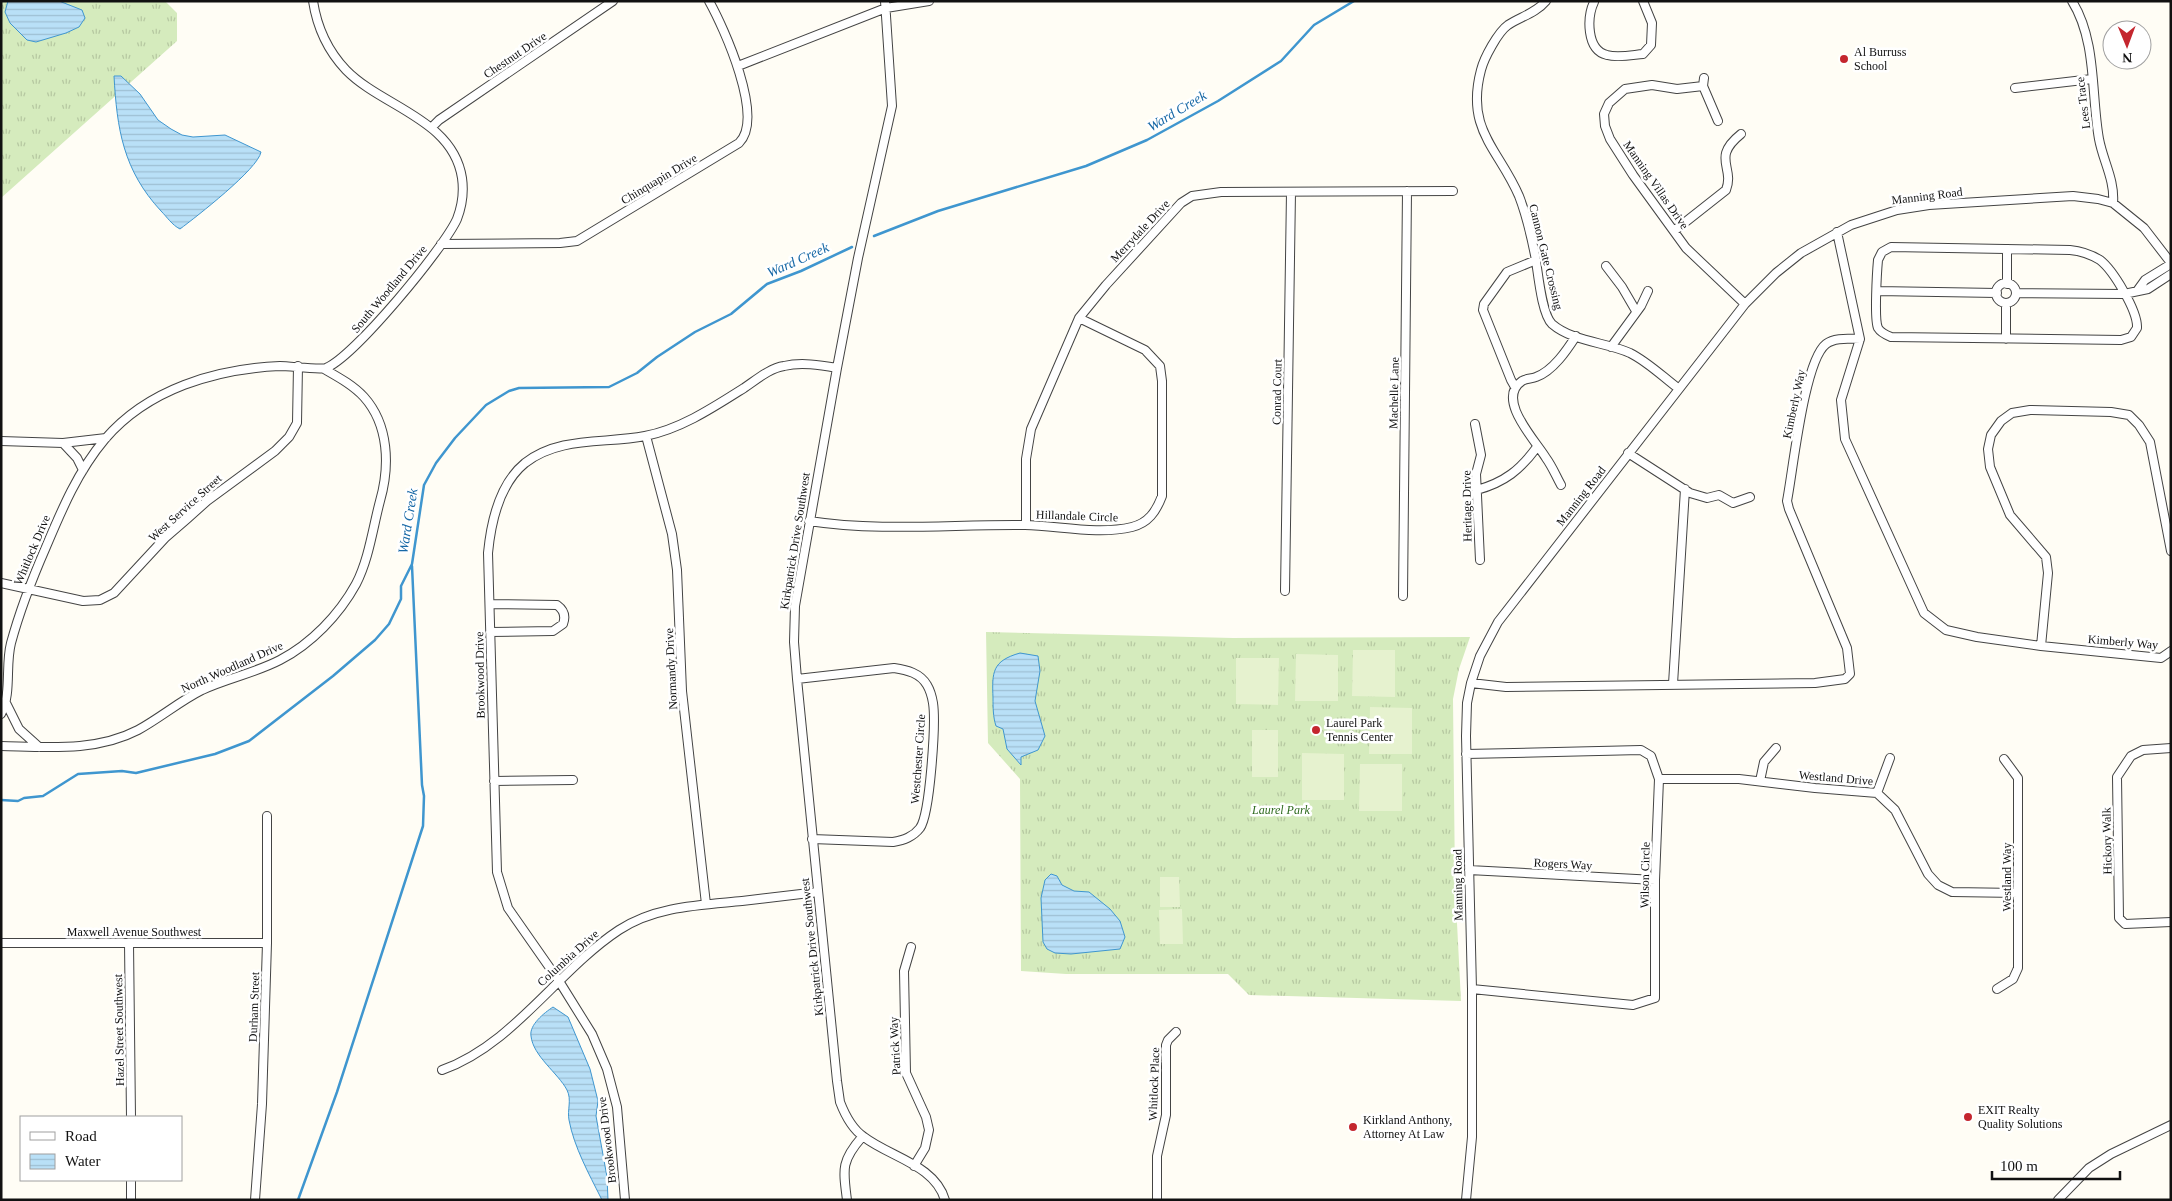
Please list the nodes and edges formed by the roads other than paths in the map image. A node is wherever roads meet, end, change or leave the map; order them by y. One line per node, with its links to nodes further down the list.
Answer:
1 (313, 1): 16 (street, South Woodland Drive)
2 (613, 1): 16 (street, Chestnut Drive)
3 (709, 1): 10 (street, Chinquapin Drive)
4 (929, 1): 9 (street)
5 (1546, 1): 26 (street, Cannon Gate Crossing)
6 (1643, 1): 8 (street)
7 (2072, 1): 12 (street, Lees Trace)
8 (1594, 2)
9 (885, 5): 10 (street); 46 (street, Kirkpatrick Drive Southwest)
10 (738, 66): 24 (street, Chinquapin Drive)
11 (1704, 78): 13 (street)
12 (2092, 79): 14 (street); 21 (street, Lees Trace)
13 (1703, 86): 15 (street); 22 (street, Manning Villas Drive)
14 (2015, 88)
15 (1718, 121)
16 (431, 128): 24 (street, South Woodland Drive)
17 (1741, 134): 22 (street)
18 (1407, 191): 19 (street, Merrydale Drive); 20 (street, Merrydale Drive); 69 (street, Machelle Lane)
19 (1453, 191)
20 (1291, 192): 40 (street, Merrydale Drive); 68 (street, Conrad Court)
21 (2112, 203): 23 (street, Manning Road); 27 (street, Manning Road)
22 (1674, 231): 38 (street, Manning Villas Drive)
23 (1838, 232): 38 (street, Manning Road); 42 (street)
24 (441, 244): 47 (street, South Woodland Drive)
25 (2007, 249): 30 (street); 32 (street); 36 (street)
26 (1536, 260): 41 (street, Cannon Gate Crossing); 48 (street)
27 (2171, 263): 33 (street)
28 (1606, 266): 39 (street)
29 (2171, 274): 33 (street)
30 (2006, 284): 34 (street); 35 (street)
31 (1648, 291): 39 (street)
32 (1877, 291): 34 (street); 43 (street)
33 (2136, 291): 36 (street)
34 (1997, 293): 37 (street)
35 (2016, 293): 36 (street); 37 (street)
36 (2124, 294): 43 (street)
37 (2006, 303): 43 (street)
38 (1746, 304): 49 (street, Manning Road)
39 (1636, 311): 44 (street)
40 (1079, 318): 63 (street, Merrydale Drive); 63 (street, Hillandale Circle)
41 (1576, 336): 44 (street, Cannon Gate Crossing); 48 (street)
42 (1860, 338): 72 (street, Kimberly Way); 76 (street, Kimberly Way)
43 (2006, 339)
44 (1611, 347): 49 (street, Cannon Gate Crossing)
45 (298, 366): 47 (street); 52 (street); 67 (street, West Service Street)
46 (837, 368): 51 (street, Brookwood Drive); 62 (street, Kirkpatrick Drive Southwest)
47 (324, 369): 80 (street, North Woodland Drive)
48 (1516, 387): 55 (street)
49 (1679, 389): 56 (street, Manning Road)
50 (1475, 424): 60 (street, Heritage Drive)
51 (646, 436): 70 (street, Brookwood Drive); 97 (street, Normandy Drive)
52 (106, 438): 54 (street); 57 (street)
53 (1, 441): 54 (street)
54 (63, 443): 57 (street)
55 (1537, 447): 58 (street); 60 (street)
56 (1628, 453): 59 (street); 75 (street, Manning Road)
57 (83, 470): 67 (street, Whitlock Drive)
58 (1561, 485)
59 (1685, 489): 61 (street); 76 (street)
60 (1477, 490): 65 (street, Heritage Drive)
61 (1750, 497)
62 (809, 521): 63 (street, Hillandale Circle); 74 (street, Kirkpatrick Drive Southwest)
63 (1026, 525)
64 (2171, 551): 72 (street)
65 (1480, 560)
66 (1, 583): 67 (street, West Service Street)
67 (28, 589): 77 (street, Whitlock Drive)
68 (1286, 591)
69 (1403, 596)
70 (490, 604): 71 (street, Brookwood Drive); 71 (street)
71 (490, 632): 88 (street, Brookwood Drive)
72 (2041, 646): 73 (street, Kimberly Way)
73 (2171, 651)
74 (797, 679): 92 (street, Kirkpatrick Drive Southwest); 92 (street, Westchester Circle)
75 (1471, 683): 76 (street); 83 (street, Manning Road)
76 (1673, 684)
77 (6, 702): 78 (street, Whitlock Drive); 80 (street, Whitlock Drive)
78 (1, 714)
79 (1, 746): 80 (street, North Woodland Drive)
80 (38, 747)
81 (1776, 748): 89 (street)
82 (2171, 748): 98 (street, Hickory Walk)
83 (1466, 754): 86 (street, Wilson Circle); 93 (street, Manning Road)
84 (1890, 758): 90 (street)
85 (2004, 759): 96 (street, Westland Way)
86 (1659, 779): 89 (street, Westland Drive); 94 (street, Wilson Circle)
87 (573, 780): 88 (street)
88 (494, 781): 103 (street, Brookwood Drive)
89 (1760, 781): 90 (street, Westland Drive)
90 (1877, 792): 96 (street, Westland Drive)
91 (267, 816): 99 (street, Durham Street)
92 (812, 839): 95 (street, Kirkpatrick Drive Southwest)
93 (1469, 870): 94 (street, Rogers Way); 105 (street, Manning Road)
94 (1656, 880): 105 (street, Wilson Circle)
95 (818, 892): 97 (street, Columbia Drive); 110 (street, Kirkpatrick Drive Southwest)
96 (2018, 893): 104 (street, Westland Way)
97 (706, 904): 103 (street, Columbia Drive)
98 (2171, 922)
99 (267, 942): 101 (street, Maxwell Avenue Southwest); 114 (street, Durham Street)
100 (1, 943): 101 (street, Maxwell Avenue Southwest)
101 (129, 943): 108 (street, Hazel Street Southwest)
102 (912, 947): 111 (street, Patrick Way)
103 (558, 981): 107 (street, Columbia Drive); 115 (street, Brookwood Drive)
104 (1997, 989)
105 (1472, 990): 119 (street, Manning Road)
106 (1176, 1032): 118 (street, Whitlock Place)
107 (442, 1070)
108 (131, 1116)
109 (2171, 1125): 120 (street)
110 (862, 1136): 111 (street, Kirkpatrick Drive Southwest); 116 (street)
111 (914, 1166): 117 (street, Kirkpatrick Drive Southwest)
112 (131, 1181): 113 (street)
113 (131, 1200)
114 (254, 1200)
115 (625, 1200)
116 (847, 1200)
117 (945, 1200)
118 (1157, 1200)
119 (1466, 1200)
120 (2058, 1200)

